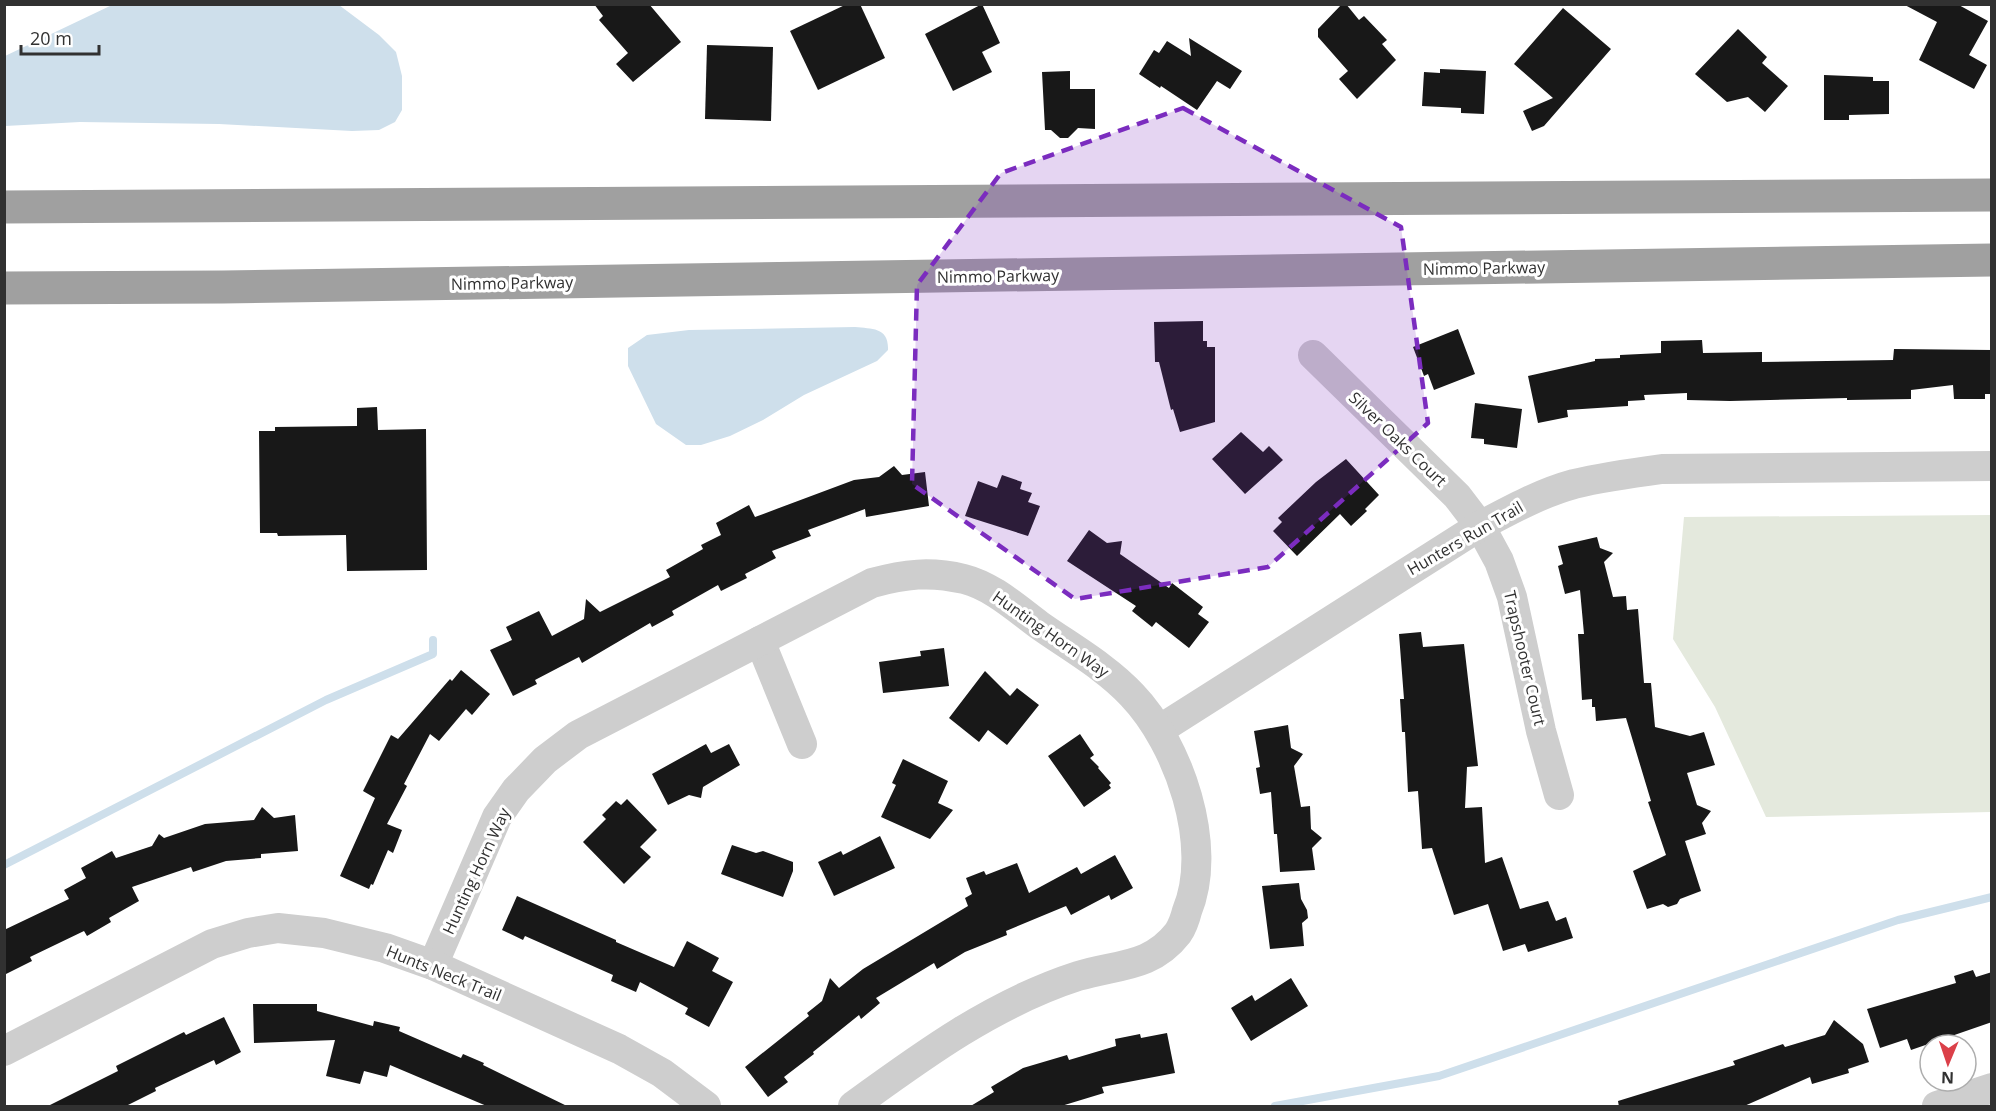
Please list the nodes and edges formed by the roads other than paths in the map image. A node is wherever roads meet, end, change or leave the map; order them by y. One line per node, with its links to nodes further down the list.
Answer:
1 (1992, 195): 2 (highway)
2 (4, 207)
3 (1992, 261): 4 (highway, Nimmo Parkway)
4 (4, 288)
5 (1313, 355): 7 (street, Silver Oaks Court)
6 (1992, 466): 7 (street, Hunters Run Trail)
7 (1480, 526): 9 (street, Hunters Run Trail); 11 (street, Trapshooter Court)
8 (760, 641): 9 (street, Hunting Horn Way); 10 (street); 12 (street, Hunting Horn Way)
9 (1159, 730): 16 (street, Hunting Horn Way)
10 (802, 744)
11 (1558, 795)
12 (433, 965): 13 (street, Hunts Neck Trail); 15 (street, Hunts Neck Trail)
13 (4, 1051)
14 (1992, 1088): 17 (street)
15 (706, 1107)
16 (853, 1107)
17 (1936, 1107)

